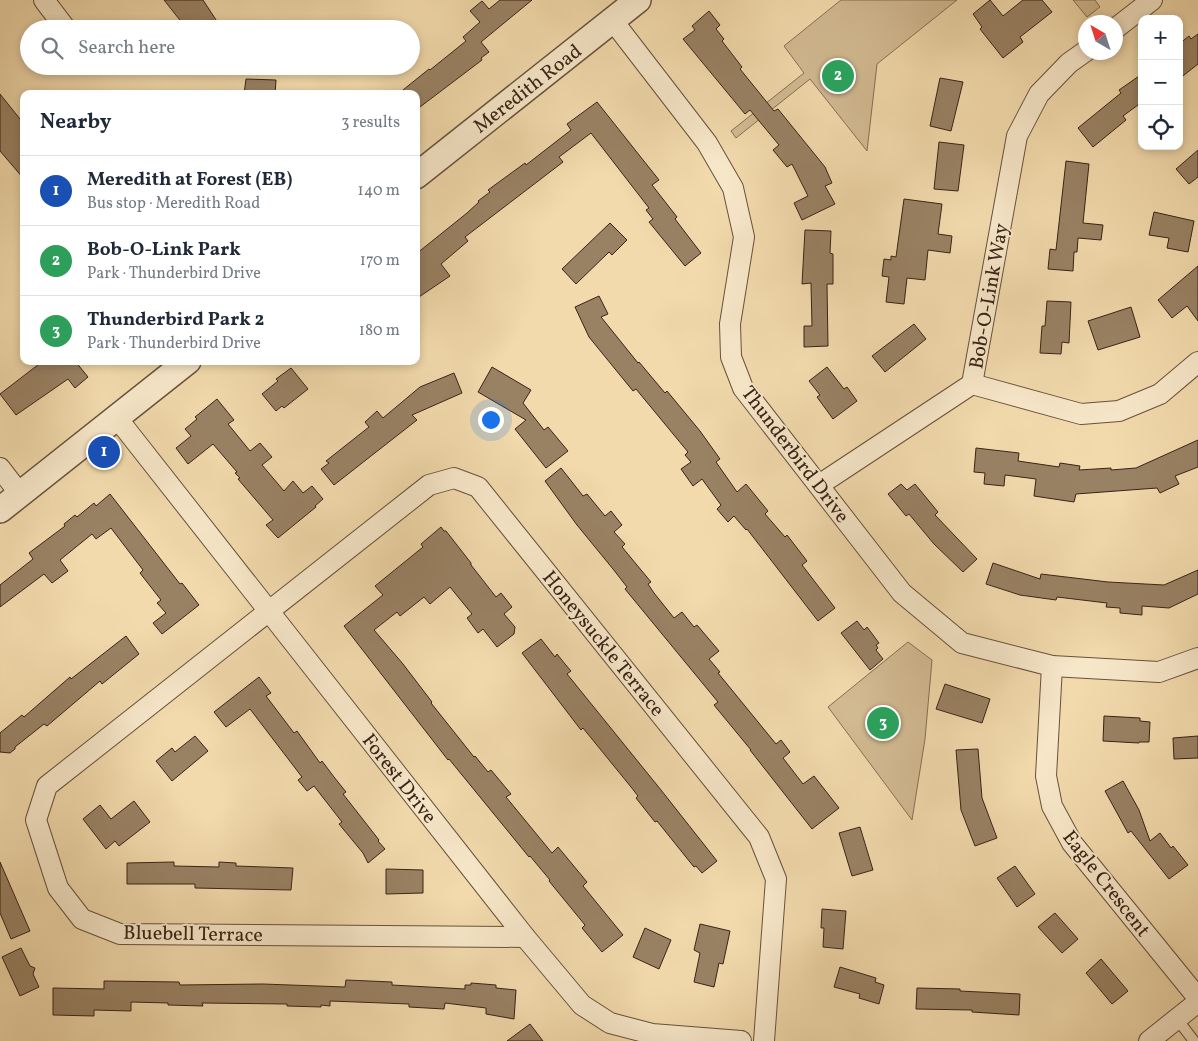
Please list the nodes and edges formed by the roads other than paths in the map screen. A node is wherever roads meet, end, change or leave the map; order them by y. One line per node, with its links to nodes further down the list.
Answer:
1 (44, 0): 4 (street)
2 (638, 0): 5 (street, Meredith Road)
3 (1152, 0): 6 (street)
4 (59, 20)
5 (613, 21): 8 (street, Meredith Road); 14 (street, Thunderbird Drive)
6 (1123, 23)
7 (1078, 57): 11 (street, Bob-O-Link Way)
8 (420, 172)
9 (1198, 362): 11 (street)
10 (183, 365): 12 (street)
11 (972, 384): 14 (street, Bob-O-Link Way)
12 (117, 418): 15 (street); 17 (street, Forest Drive)
13 (0, 468): 15 (street)
14 (819, 486): 19 (street, Thunderbird Drive)
15 (20, 494): 16 (street)
16 (0, 510)
17 (269, 612): 20 (street, Forest Drive); 20 (street, Bluebell Terrace); 24 (street, Honeysuckle Terrace)
18 (1198, 658): 19 (street, Thunderbird Drive)
19 (1052, 666): 21 (street, Eagle Crescent)
20 (525, 938): 23 (street, Forest Drive)
21 (1198, 1000): 22 (street)
22 (1176, 1019): 25 (street); 26 (lane)
23 (741, 1041)
24 (764, 1041)
25 (1149, 1041)
26 (1194, 1041)

